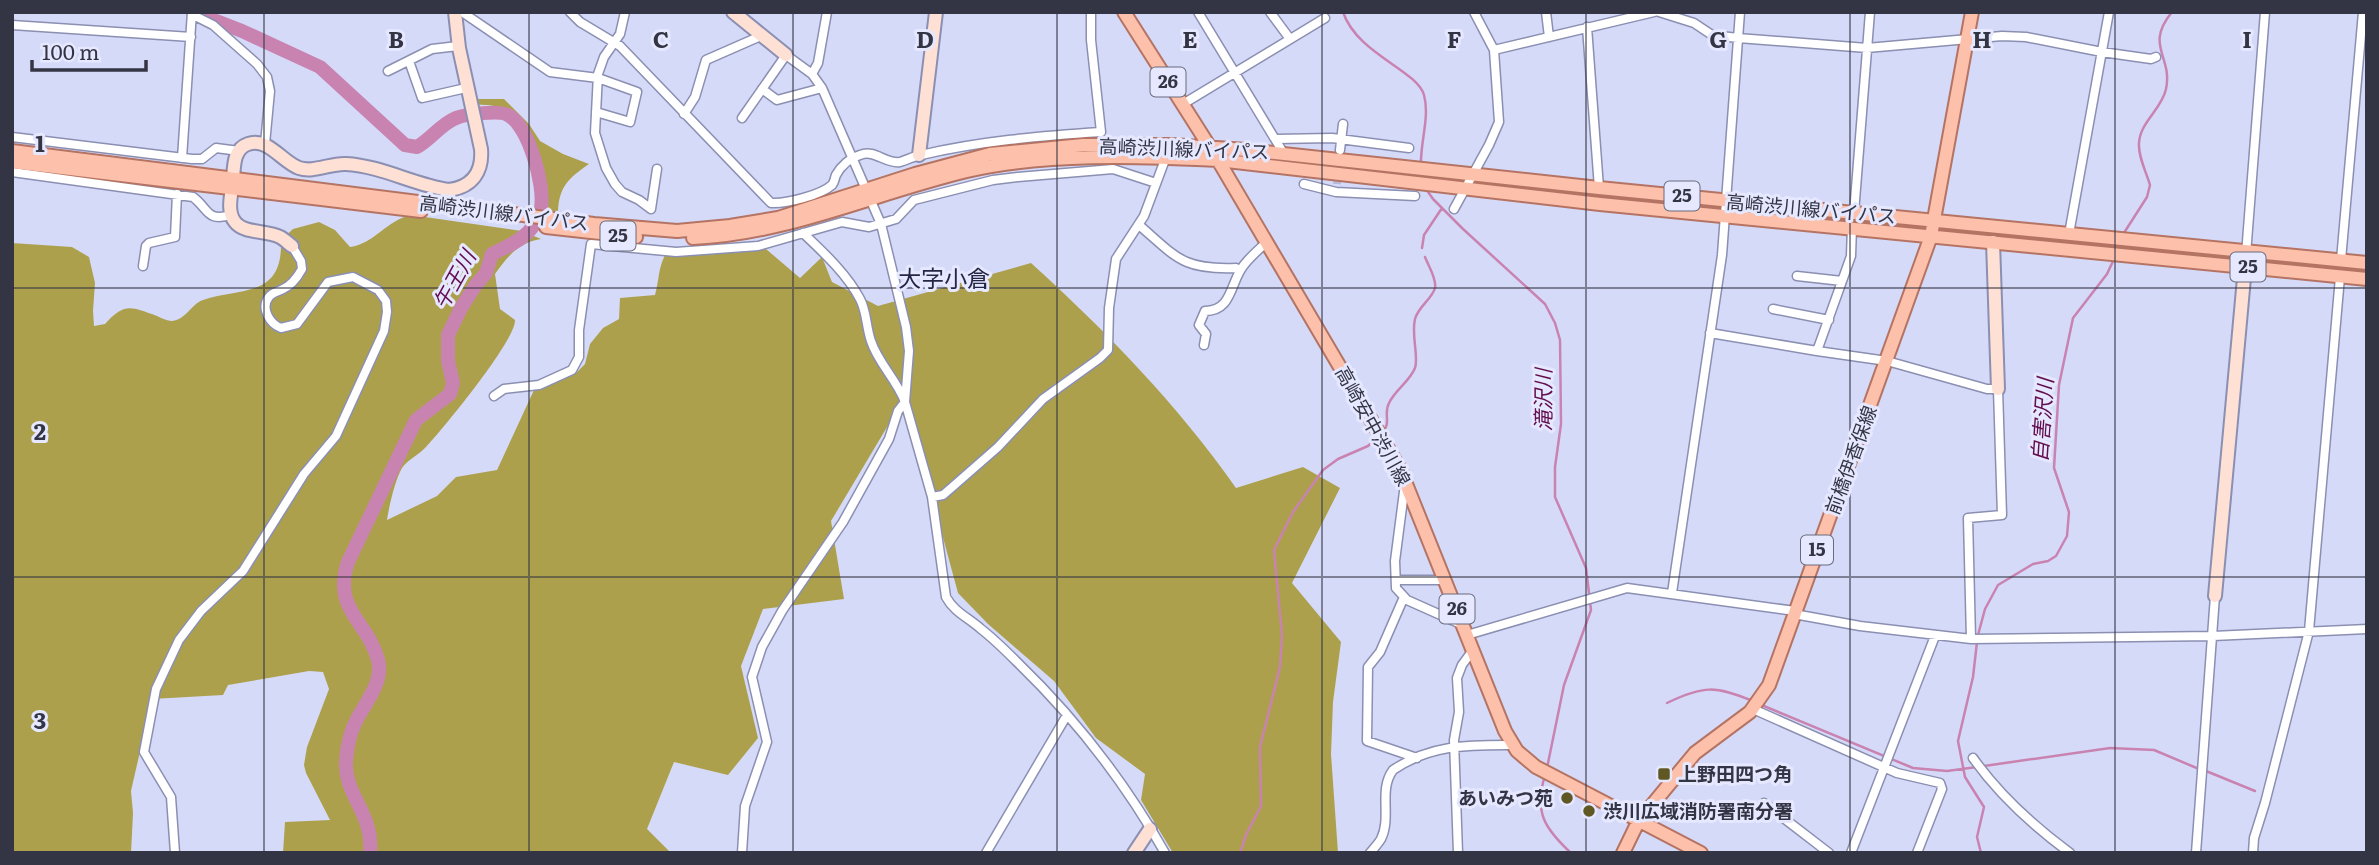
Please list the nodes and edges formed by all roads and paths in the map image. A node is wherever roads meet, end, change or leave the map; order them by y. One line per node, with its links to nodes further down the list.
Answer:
1 (455, 12): 32 (street)
2 (462, 12): 42 (street)
3 (570, 12): 31 (street)
4 (625, 12): 31 (street)
5 (733, 12): 25 (street)
6 (827, 12): 41 (street)
7 (936, 12): 61 (street)
8 (1091, 12): 61 (street)
9 (1124, 12): 46 (main road, 高崎安中渋川線 / 26)
10 (1198, 12): 40 (street)
11 (1270, 12): 30 (street)
12 (1474, 12): 34 (street)
13 (1546, 12): 27 (street)
14 (1656, 12): 24 (street); 28 (street)
15 (1740, 12): 28 (street)
16 (1870, 12): 33 (street)
17 (1972, 12): 29 (main road, 前橋伊香保線 / 15)
18 (2109, 12): 35 (street)
19 (2265, 12): 93 (street)
20 (2363, 12): 94 (street)
21 (193, 14): 26 (street); 54 (street)
22 (1325, 18): 30 (street)
23 (12, 26): 26 (street)
24 (1587, 27): 27 (street); 74 (street)
25 (763, 35): 36 (street); 48 (street)
26 (191, 37): 63 (street)
27 (1549, 37): 34 (street)
28 (1738, 38): 33 (street); 78 (street)
29 (1968, 39): 33 (street); 35 (street); 83 (main road, 前橋伊香保線 / 15)
30 (1290, 40): 40 (street)
31 (615, 43): 42 (street); 48 (street)
32 (458, 47): 38 (street); 43 (street)
33 (1867, 48): 80 (street)
34 (1494, 50): 69 (street)
35 (2102, 52): 37 (street); 88 (street)
36 (786, 55): 41 (street); 44 (street)
37 (2156, 57)
38 (409, 61): 39 (street); 43 (street)
39 (388, 71)
40 (1236, 73): 46 (street); 52 (street)
41 (812, 74): 45 (street)
42 (598, 78): 47 (street); 47 (street)
43 (467, 88): 54 (street)
44 (762, 89): 45 (street); 49 (street)
45 (822, 89): 62 (street)
46 (1183, 104): 55 (main road, 高崎安中渋川線 / 26)
47 (596, 112): 67 (street)
48 (684, 114): 62 (street)
49 (742, 118)
50 (1343, 124): 53 (street)
51 (12, 137): 63 (street)
52 (1276, 139): 53 (street); 60 (street)
53 (1341, 140): 56 (street); 57 (street)
54 (265, 144): 59 (street)
55 (1210, 148): 60 (main road, 高崎渋川線バイパス / 25); 65 (main road, 高崎安中渋川線 / 26); 75 (main road, 高崎渋川線バイパス / 25)
56 (1409, 148)
57 (1340, 150)
58 (12, 151): 71 (main road, 高崎渋川線バイパス / 25)
59 (239, 151): 63 (street); 71 (street)
60 (1284, 154): 69 (main road, 高崎渋川線バイパス / 25)
61 (919, 155): 62 (street)
62 (853, 157): 75 (street)
63 (182, 158)
64 (1166, 158): 65 (main road, 高崎渋川線バイパス / 25); 70 (street); 75 (main road, 高崎渋川線バイパス / 25)
65 (1218, 160): 73 (main road, 高崎渋川線バイパス / 25); 90 (main road, 高崎安中渋川線 / 26)
66 (12, 162): 71 (main road, 高崎渋川線バイパス / 25)
67 (657, 169)
68 (12, 172): 76 (street)
69 (1473, 173): 73 (street); 74 (main road, 高崎渋川線バイパス / 25)
70 (1156, 183): 84 (street); 85 (street)
71 (232, 184): 75 (main road, 高崎渋川線バイパス / 25); 81 (street)
72 (1304, 184): 77 (street)
73 (1465, 188): 79 (street); 82 (main road, 高崎渋川線バイパス / 25)
74 (1599, 188): 78 (main road, 高崎渋川線バイパス / 25)
75 (868, 193): 84 (street)
76 (177, 194): 81 (street); 96 (street)
77 (1415, 196)
78 (1725, 200): 80 (main road, 高崎渋川線バイパス / 25); 82 (street)
79 (1454, 209)
80 (1854, 213): 83 (main road, 高崎渋川線バイパス / 25)
81 (231, 215): 92 (street)
82 (1724, 216): 86 (main road, 高崎渋川線バイパス / 25); 105 (street)
83 (1934, 220): 88 (main road, 高崎渋川線バイパス / 25); 89 (main road, 前橋伊香保線 / 15)
84 (881, 224): 87 (street); 111 (street)
85 (1139, 225): 98 (street); 113 (street)
86 (1852, 228): 89 (main road, 高崎渋川線バイパス / 25); 102 (street)
87 (803, 233): 110 (street); 111 (street)
88 (2069, 233): 93 (main road, 高崎渋川線バイパス / 25)
89 (1931, 236): 91 (main road, 高崎渋川線バイパス / 25); 108 (main road, 前橋伊香保線 / 15)
90 (1267, 242): 98 (street); 112 (main road, 高崎安中渋川線 / 26)
91 (1993, 242): 97 (main road, 高崎渋川線バイパス / 25); 109 (street)
92 (292, 247): 137 (street)
93 (2246, 251): 94 (main road, 高崎渋川線バイパス / 25); 97 (street)
94 (2341, 260): 95 (main road, 高崎渋川線バイパス / 25)
95 (2367, 263)
96 (143, 266)
97 (2245, 267): 100 (main road, 高崎渋川線バイパス / 25); 117 (street)
98 (1240, 271): 106 (street)
99 (1797, 276): 102 (street)
100 (2340, 277): 101 (main road, 高崎渋川線バイパス / 25); 122 (street)
101 (2367, 279)
102 (1842, 281): 104 (street)
103 (1773, 309): 104 (street)
104 (1829, 320): 107 (street)
105 (1710, 333): 107 (street); 116 (street)
106 (1204, 345)
107 (1817, 351): 108 (street)
108 (1887, 361): 109 (street); 119 (main road, 前橋伊香保線 / 15)
109 (1998, 389): 125 (street)
110 (494, 396)
111 (905, 402): 113 (street); 138 (street)
112 (1405, 481): 114 (street); 115 (main road, 高崎安中渋川線 / 26)
113 (932, 498): 128 (street)
114 (1396, 580): 115 (street); 118 (street)
115 (1445, 580): 121 (main road, 高崎安中渋川線 / 26)
116 (1672, 593): 119 (street); 121 (street)
117 (2215, 596): 124 (street)
118 (1404, 597): 121 (street); 131 (street)
119 (1795, 612): 123 (street); 127 (main road, 前橋伊香保線 / 15)
120 (2367, 629): 122 (street)
121 (1465, 630): 126 (main road, 高崎安中渋川線 / 26)
122 (2309, 631): 124 (street); 151 (street)
123 (1935, 636): 125 (street); 133 (street)
124 (2213, 636): 125 (street); 150 (street)
125 (1972, 639)
126 (1473, 650): 129 (main road, 高崎安中渋川線 / 26); 130 (street)
127 (1753, 709): 133 (street); 135 (main road, 前橋伊香保線 / 15)
128 (1066, 715): 136 (street); 139 (street)
129 (1513, 745): 130 (street); 135 (main road, 高崎安中渋川線 / 26)
130 (1455, 746): 131 (street); 143 (street)
131 (1417, 758): 142 (street)
132 (1973, 758): 149 (street)
133 (1884, 767): 147 (street); 148 (street)
134 (1764, 803): 146 (street)
135 (1638, 822): 144 (main road, 前橋伊香保線 / 15); 145 (main road, 高崎安中渋川線 / 26)
136 (1150, 829): 140 (street); 141 (street)
137 (175, 853)
138 (742, 853)
139 (986, 853)
140 (1133, 853)
141 (1165, 853)
142 (1370, 853)
143 (1458, 853)
144 (1623, 853)
145 (1700, 853)
146 (1829, 853)
147 (1851, 853)
148 (1917, 853)
149 (2070, 853)
150 (2196, 853)
151 (2253, 853)

